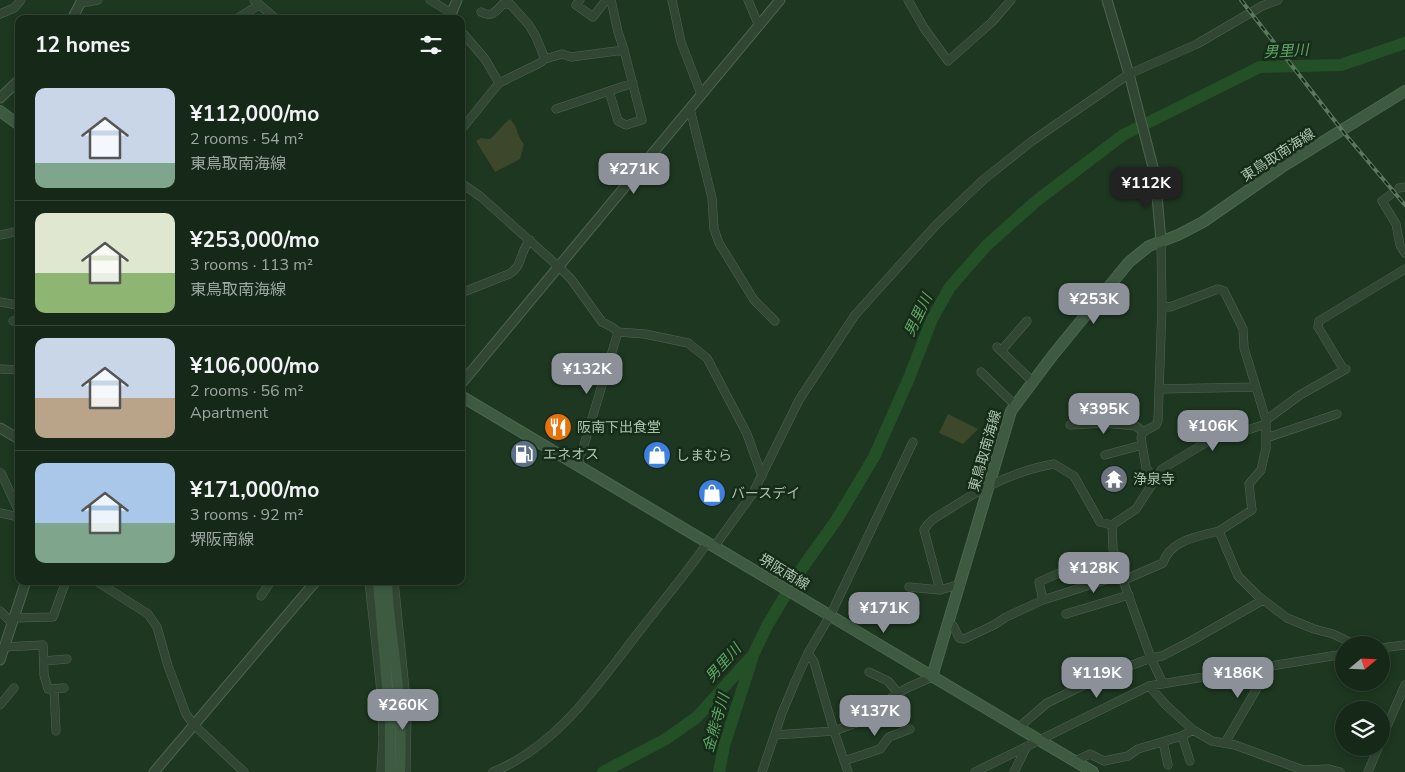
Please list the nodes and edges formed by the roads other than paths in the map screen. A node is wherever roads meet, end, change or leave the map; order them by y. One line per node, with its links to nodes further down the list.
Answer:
1 (21, 0): 18 (street)
2 (98, 0): 14 (street)
3 (430, 0): 22 (street)
4 (457, 0): 23 (street)
5 (580, 0): 6 (street)
6 (606, 0)
7 (611, 0): 26 (street)
8 (672, 0): 34 (street)
9 (748, 0): 24 (street)
10 (908, 0): 11 (street)
11 (1011, 0)
12 (1107, 0): 28 (street)
13 (1278, 0): 28 (street)
14 (82, 1): 19 (street)
15 (778, 1): 24 (street)
16 (257, 2): 20 (street); 21 (street)
17 (481, 12): 27 (street)
18 (0, 14)
19 (74, 15)
20 (241, 15)
21 (272, 15)
22 (449, 15)
23 (450, 15)
24 (758, 26): 34 (street)
25 (465, 36): 29 (street)
26 (624, 50): 27 (street); 30 (street)
27 (545, 59): 29 (street)
28 (1129, 74): 46 (street); 80 (street)
29 (499, 83): 40 (street)
30 (633, 83): 33 (street); 33 (street)
31 (15, 84): 35 (street)
32 (1405, 90): 46 (main road, 東鳥取南海線)
33 (608, 91): 36 (street)
34 (701, 94): 37 (street)
35 (0, 98)
36 (556, 109)
37 (690, 109): 48 (street); 54 (street)
38 (0, 111): 39 (main road)
39 (15, 122)
40 (465, 125)
41 (465, 186): 45 (street)
42 (1390, 195): 47 (street)
43 (15, 232): 44 (street)
44 (0, 235)
45 (530, 240): 48 (street); 50 (street)
46 (1161, 240): 53 (street); 61 (main road, 東鳥取南海線)
47 (1405, 253)
48 (559, 267): 56 (street); 60 (street)
49 (1405, 269): 68 (street)
50 (465, 292)
51 (0, 302): 52 (street)
52 (15, 305)
53 (1162, 306): 62 (street); 63 (street)
54 (775, 321)
55 (1028, 321): 61 (street)
56 (618, 332): 78 (street); 80 (street)
57 (0, 369): 58 (street)
58 (15, 370)
59 (981, 372): 66 (street)
60 (465, 379)
61 (1033, 382): 66 (main road, 東鳥取南海線)
62 (1256, 387): 63 (street); 68 (street)
63 (1160, 389): 72 (street)
64 (465, 398): 78 (main road, 堺阪南線)
65 (1089, 398): 70 (street)
66 (1015, 404): 82 (main road, 東鳥取南海線)
67 (1337, 414): 74 (street)
68 (1266, 422): 74 (street); 81 (street)
69 (1070, 425): 70 (street)
70 (1134, 426): 72 (street)
71 (0, 428): 73 (street)
72 (1143, 432): 76 (street)
73 (15, 437)
74 (1266, 438): 87 (street)
75 (913, 442): 108 (street)
76 (1142, 445): 77 (street); 81 (street)
77 (1105, 455)
78 (578, 465): 88 (main road, 堺阪南線)
79 (1, 473): 83 (street)
80 (762, 476): 88 (street)
81 (1155, 479): 86 (street)
82 (990, 485): 86 (street); 91 (main road, 東鳥取南海線); 102 (street)
83 (15, 503)
84 (0, 513): 85 (street)
85 (15, 516)
86 (1112, 525): 90 (street)
87 (1219, 531): 90 (street); 106 (street)
88 (714, 546): 108 (main road, 堺阪南線); 158 (street)
89 (1059, 572): 105 (street)
90 (1122, 577): 103 (street); 105 (street)
91 (961, 584): 102 (street); 111 (main road, 東鳥取南海線)
92 (25, 585): 110 (street)
93 (65, 585): 110 (street)
94 (102, 585): 135 (street)
95 (268, 585): 104 (street)
96 (313, 585): 135 (street)
97 (369, 585): 154 (street)
98 (378, 585): 131 (main road)
99 (387, 585): 131 (main road)
100 (394, 585): 157 (street)
101 (909, 587): 102 (street)
102 (940, 590)
103 (1129, 595): 109 (street); 118 (street)
104 (261, 596)
105 (1043, 600): 111 (street)
106 (1263, 600): 112 (street); 118 (street)
107 (0, 611): 110 (street)
108 (827, 614): 116 (street); 124 (main road, 堺阪南線)
109 (1066, 614)
110 (12, 621): 113 (street)
111 (950, 623): 124 (main road, 東鳥取南海線)
112 (1337, 636)
113 (3, 645): 120 (street); 121 (street)
114 (1405, 645): 115 (street)
115 (1390, 647)
116 (808, 653): 140 (street); 141 (street)
117 (1335, 655): 122 (street)
118 (1151, 658): 125 (street); 137 (street)
119 (67, 659): 121 (street)
120 (0, 660)
121 (44, 661): 130 (street)
122 (1270, 666): 125 (street); 145 (street)
123 (869, 672): 132 (street)
124 (932, 677): 132 (street); 137 (main road, 堺阪南線)
125 (1163, 684): 127 (street)
126 (1405, 684): 134 (street)
127 (1149, 686): 138 (street); 143 (street)
128 (14, 688): 133 (street)
129 (64, 688): 130 (street)
130 (54, 689): 139 (street)
131 (393, 689): 155 (main road); 156 (main road)
132 (898, 693): 140 (street)
133 (1, 701)
134 (1390, 719)
135 (194, 725): 152 (street); 153 (street)
136 (910, 728): 148 (street)
137 (1018, 728): 143 (main road, 堺阪南線)
138 (1193, 730): 142 (street); 145 (street)
139 (56, 731)
140 (834, 731): 141 (street); 148 (street)
141 (775, 735): 159 (street)
142 (1182, 736): 144 (street); 150 (street)
143 (1040, 740): 146 (street); 149 (main road, 堺阪南線)
144 (1163, 742): 149 (street); 151 (street)
145 (1225, 743): 164 (street)
146 (1027, 746): 161 (street); 162 (street)
147 (1375, 756): 165 (street)
148 (844, 761): 160 (street)
149 (1075, 762): 163 (main road, 堺阪南線)
150 (1190, 762)
151 (1168, 765)
152 (154, 772)
153 (244, 772)
154 (381, 772)
155 (390, 772)
156 (400, 772)
157 (406, 772)
158 (493, 772)
159 (762, 772)
160 (848, 772)
161 (975, 772)
162 (1014, 772)
163 (1093, 772)
164 (1340, 772)
165 (1368, 772)

